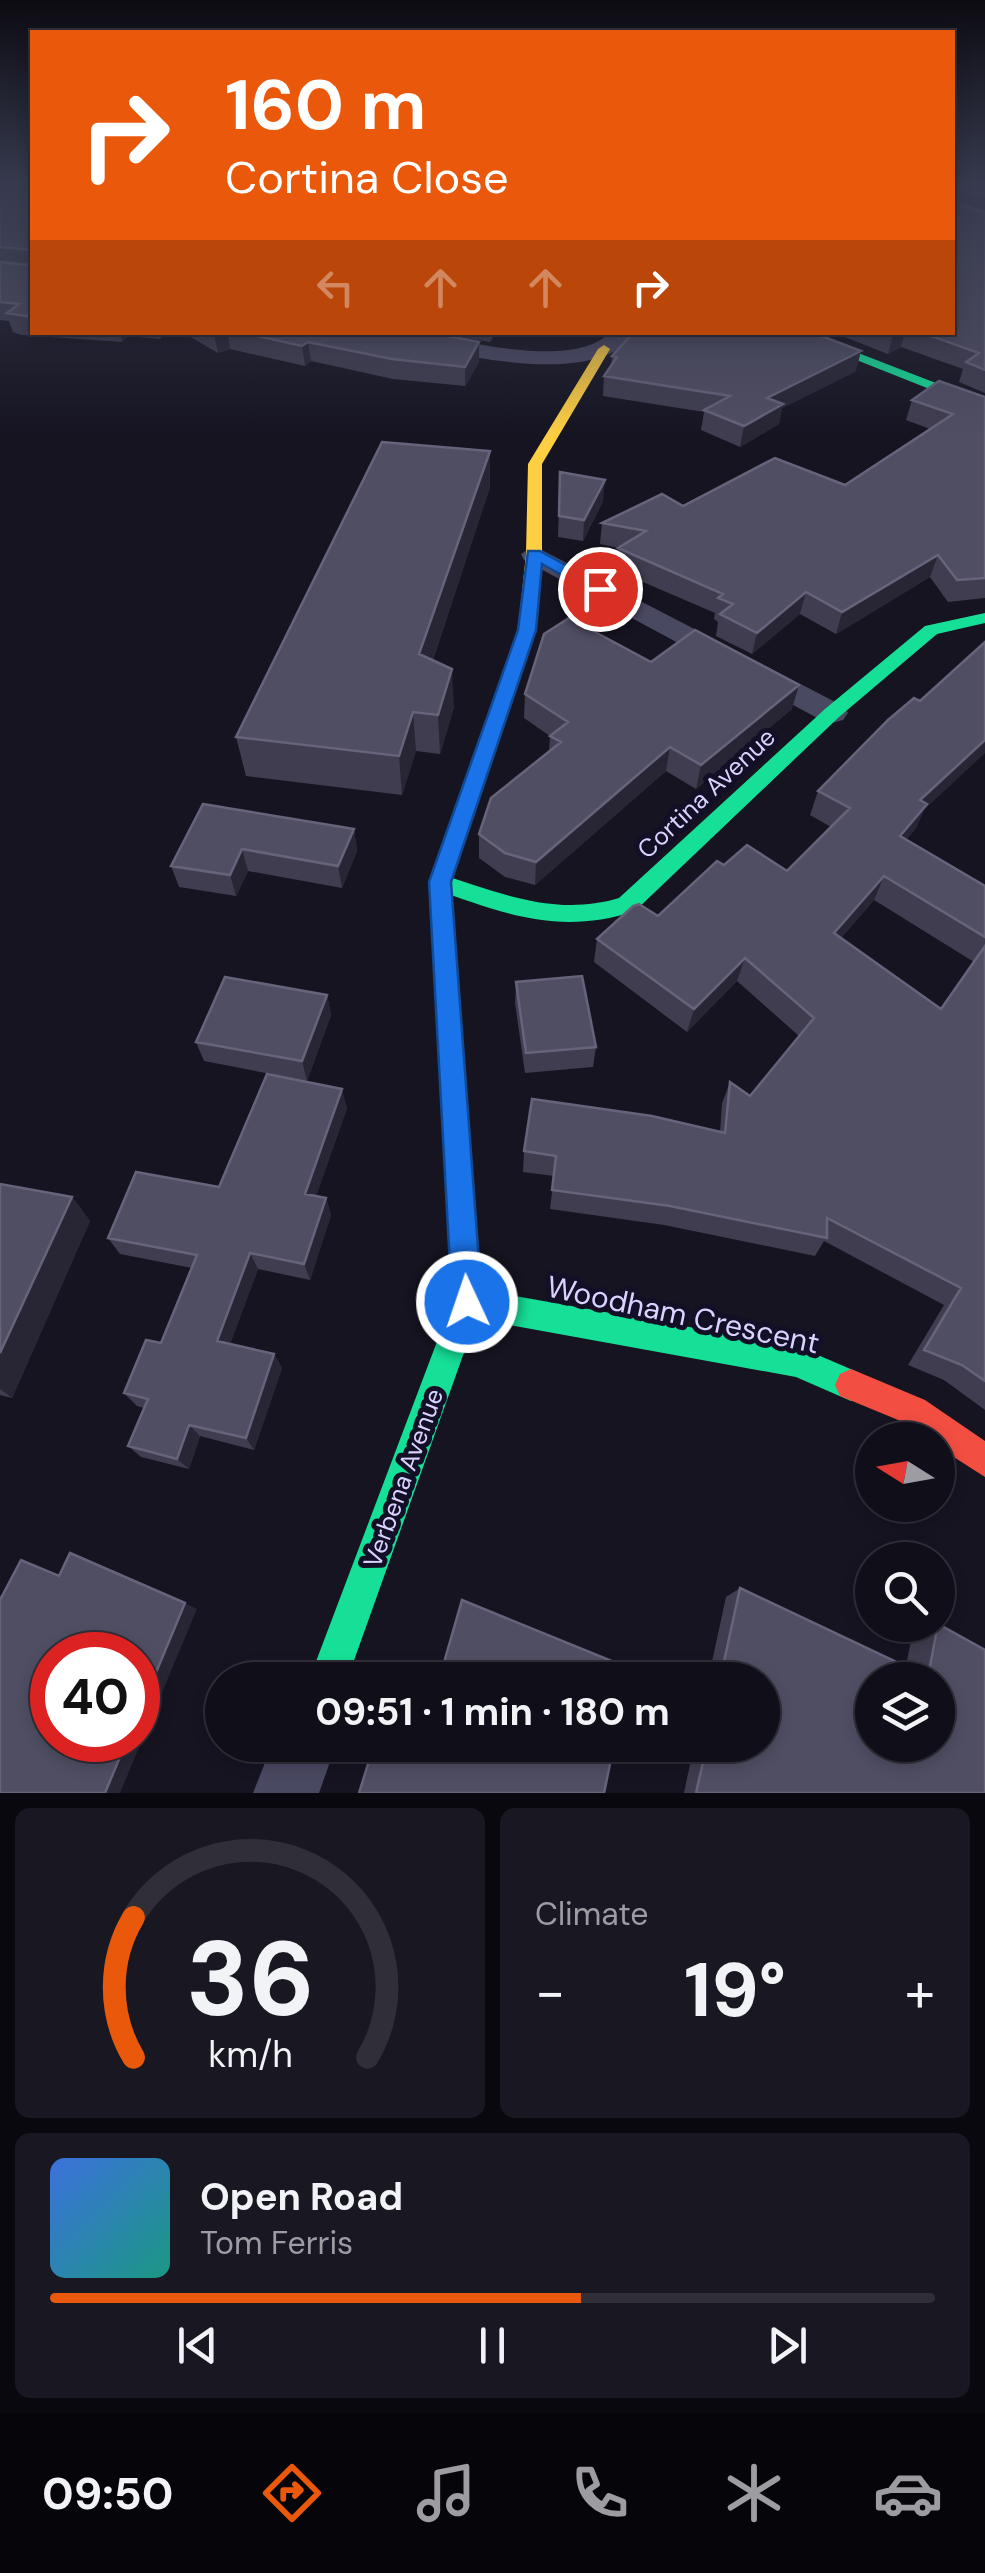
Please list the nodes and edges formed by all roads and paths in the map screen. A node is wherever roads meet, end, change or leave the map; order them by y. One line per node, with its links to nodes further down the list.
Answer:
1 (395, 335): 4 (street)
2 (619, 335): 4 (street)
3 (800, 335): 5 (street)
4 (604, 349): 6 (street, Verbena Avenue)
5 (985, 407)
6 (534, 554): 8 (street); 9 (street, Verbena Avenue)
7 (985, 618): 8 (street, Cortina Avenue)
8 (832, 713): 9 (street, Cortina Avenue)
9 (440, 882): 10 (street, Verbena Avenue)
10 (467, 1302): 11 (street, Woodham Crescent); 12 (street, Verbena Avenue)
11 (985, 1461)
12 (335, 1662)
13 (298, 1762): 14 (street)
14 (286, 1793)

